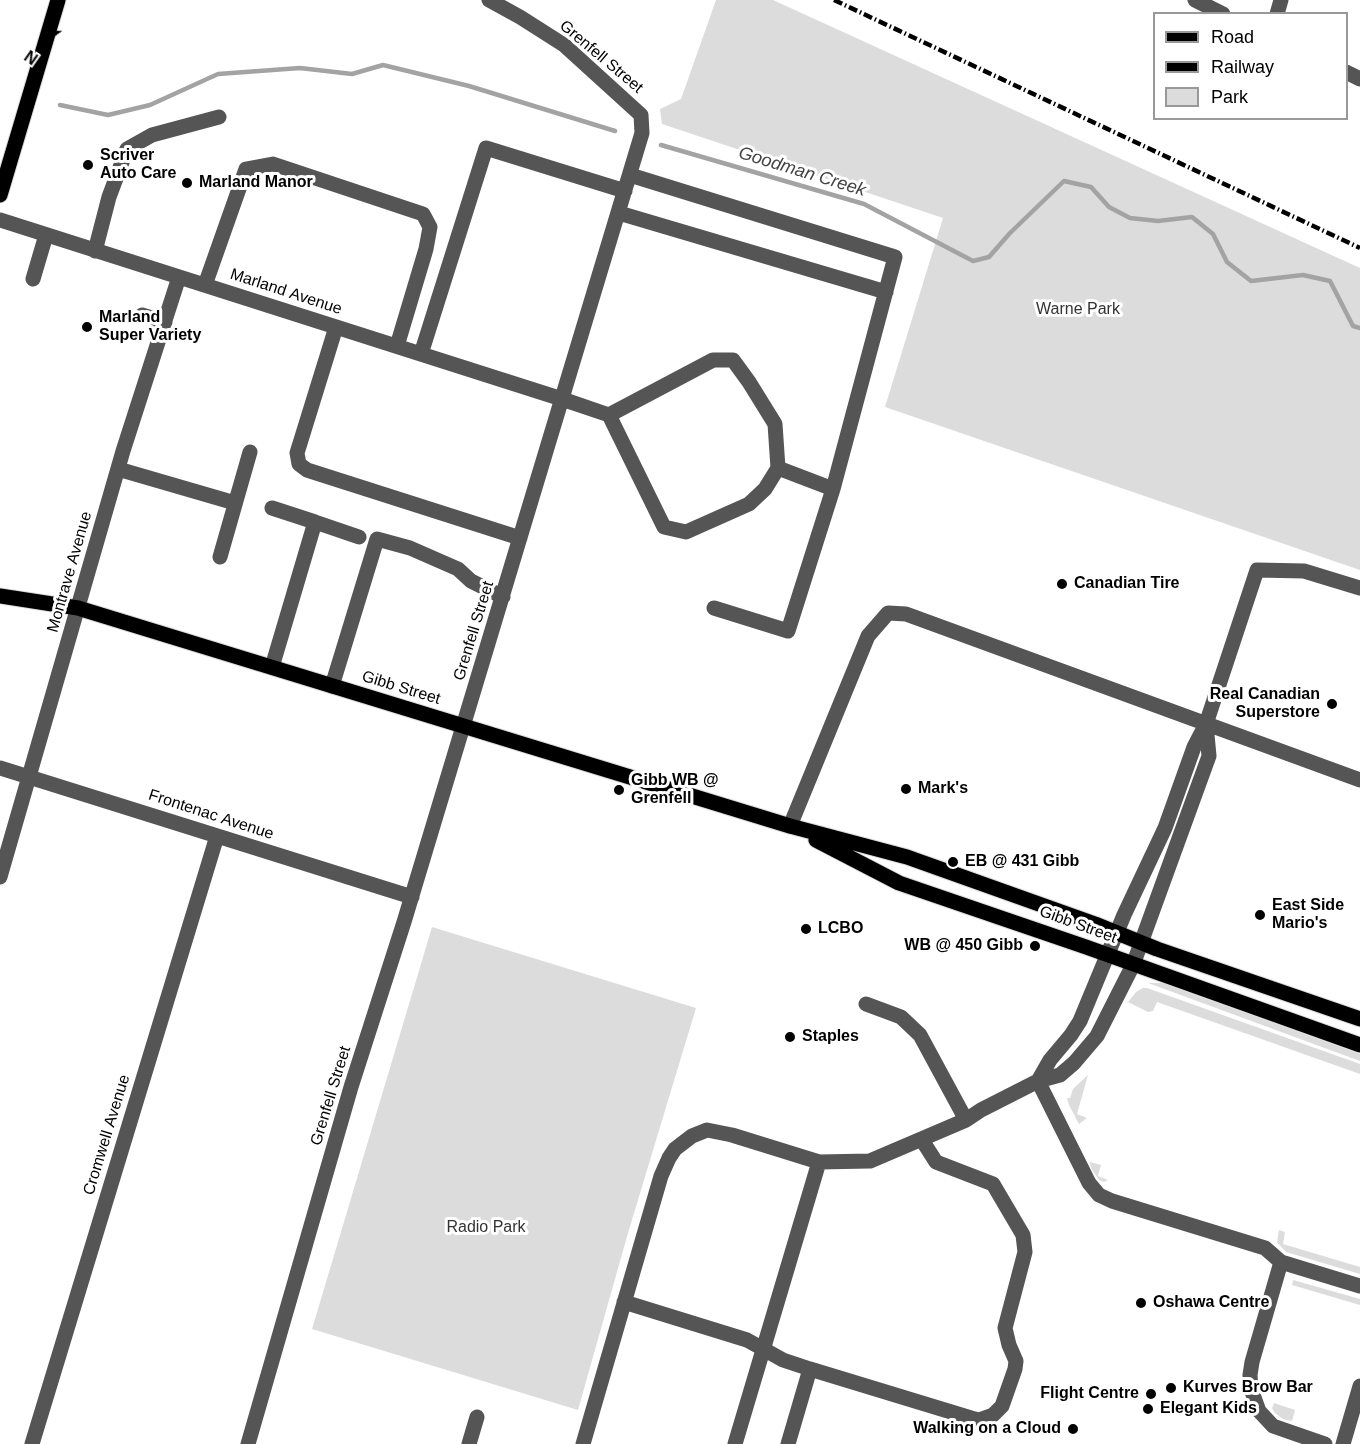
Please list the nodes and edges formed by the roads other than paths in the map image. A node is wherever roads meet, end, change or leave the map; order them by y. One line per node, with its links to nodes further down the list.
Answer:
1 (58, 0): 8 (main road)
2 (489, 0): 6 (street, Grenfell Street)
3 (1194, 0): 4 (street)
4 (1219, 12)
5 (219, 117): 12 (street)
6 (630, 175): 7 (street, Grenfell Street); 16 (street)
7 (625, 191): 9 (street, Grenfell Street); 21 (street)
8 (0, 195)
9 (619, 213): 16 (street); 22 (street, Grenfell Street)
10 (0, 220): 11 (street, Marland Avenue)
11 (46, 235): 12 (street, Marland Avenue); 14 (street)
12 (95, 250): 13 (street, Marland Avenue)
13 (179, 277): 15 (street, Marland Avenue); 18 (street, Montrave Avenue)
14 (33, 279)
15 (205, 285): 19 (street, Marland Avenue); 20 (street)
16 (886, 292): 27 (street)
17 (142, 315): 18 (street)
18 (165, 322): 25 (street, Montrave Avenue)
19 (336, 327): 20 (street, Marland Avenue); 32 (street)
20 (397, 346): 21 (street, Marland Avenue)
21 (421, 354): 22 (street, Marland Avenue)
22 (562, 399): 23 (street, Marland Avenue); 32 (street, Grenfell Street)
23 (609, 415): 26 (street); 26 (street)
24 (250, 452): 28 (street)
25 (118, 468): 28 (street); 37 (street, Montrave Avenue)
26 (778, 468): 27 (street)
27 (833, 489): 38 (street)
28 (235, 503): 33 (street)
29 (272, 508): 30 (street)
30 (315, 522): 31 (street); 39 (street)
31 (359, 537)
32 (520, 538): 36 (street, Grenfell Street)
33 (220, 557)
34 (1360, 588): 41 (street)
35 (0, 596): 37 (main road, Gibb Street)
36 (503, 597): 40 (street); 42 (street, Grenfell Street)
37 (78, 608): 39 (main road, Gibb Street); 44 (street, Montrave Avenue)
38 (714, 608)
39 (272, 667): 40 (main road, Gibb Street)
40 (332, 686): 42 (main road, Gibb Street)
41 (1206, 724): 45 (street); 46 (street); 50 (street); 51 (street)
42 (464, 726): 46 (main road, Gibb Street); 49 (street, Grenfell Street)
43 (0, 768): 44 (street, Frontenac Avenue)
44 (29, 776): 47 (street, Frontenac Avenue); 48 (street, Montrave Avenue)
45 (1360, 780)
46 (790, 826): 50 (main road, Gibb Street); 52 (main road, Gibb Street)
47 (217, 836): 49 (street, Frontenac Avenue); 68 (street, Cromwell Avenue)
48 (0, 877)
49 (412, 897): 69 (street, Grenfell Street)
50 (1117, 933): 51 (main road, Gibb Street); 52 (street)
51 (1141, 944): 53 (street); 55 (main road, Gibb Street)
52 (1109, 956): 53 (main road, Gibb Street); 57 (street)
53 (1133, 965): 56 (main road, Gibb Street); 57 (street)
54 (866, 1004): 58 (street)
55 (1360, 1019)
56 (1360, 1045)
57 (1038, 1081): 58 (street); 61 (street)
58 (966, 1120): 59 (street)
59 (922, 1140): 60 (street); 65 (street)
60 (819, 1162): 63 (street); 64 (street)
61 (1281, 1262): 62 (street); 74 (street)
62 (1360, 1286)
63 (624, 1302): 64 (street); 71 (street)
64 (764, 1350): 65 (street); 72 (street)
65 (810, 1369): 73 (street)
66 (1360, 1386): 75 (street)
67 (477, 1417): 70 (street)
68 (32, 1444)
69 (248, 1444)
70 (468, 1444)
71 (583, 1444)
72 (735, 1444)
73 (788, 1444)
74 (1325, 1444)
75 (1343, 1444)

